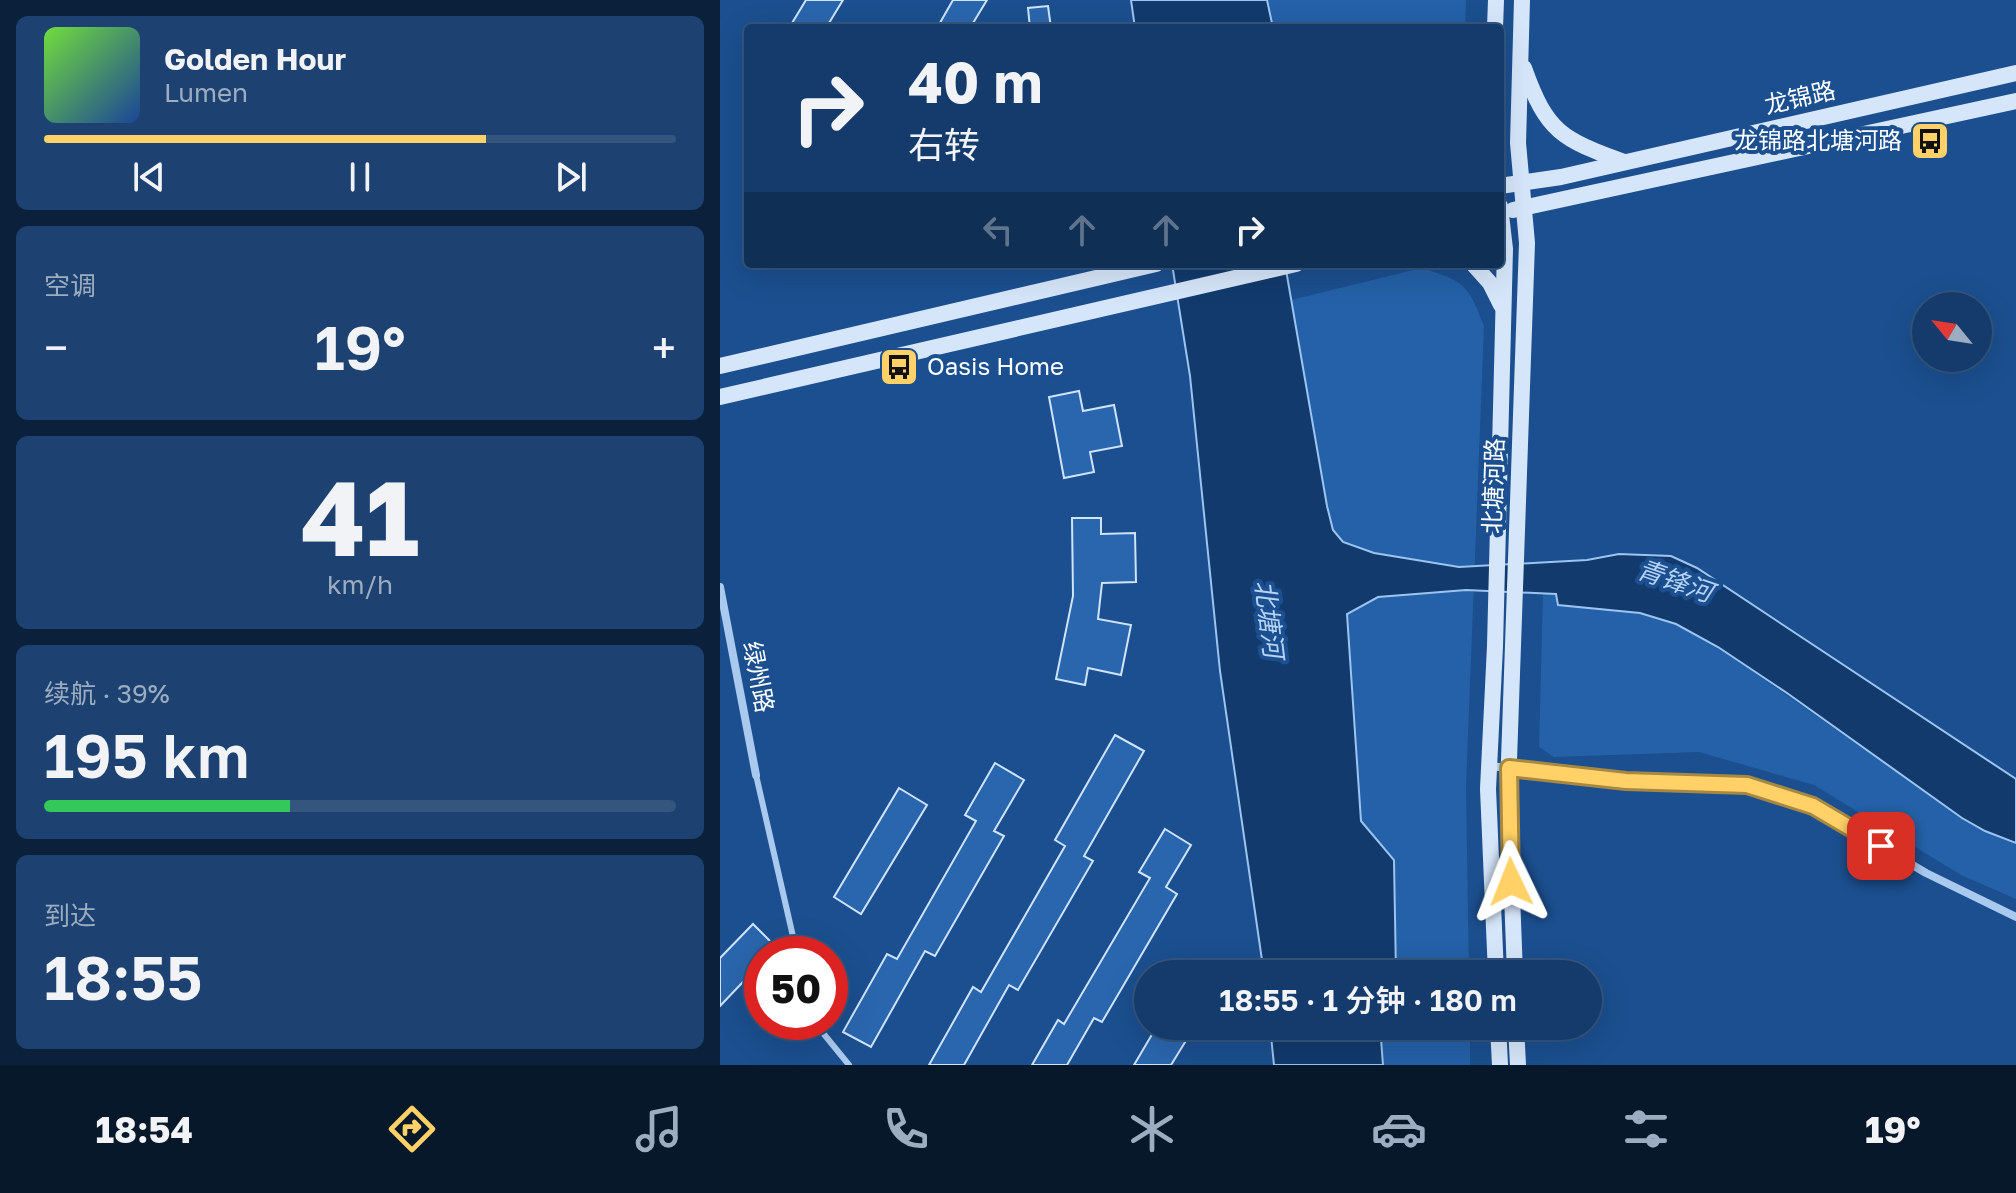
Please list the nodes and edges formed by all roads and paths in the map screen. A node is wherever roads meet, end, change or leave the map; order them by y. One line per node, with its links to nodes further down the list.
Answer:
1 (1496, 0): 3 (main road)
2 (1522, 0): 4 (main road, 北塘河路)
3 (1495, 24)
4 (1521, 59): 7 (main road); 8 (main road, 北塘河路)
5 (2016, 73): 7 (main road, 龙锦路)
6 (2016, 101): 10 (main road, 龙锦路)
7 (1624, 162): 8 (main road, 龙锦路)
8 (1521, 184): 9 (main road, 龙锦路); 10 (main road, 北塘河路)
9 (1504, 186)
10 (1523, 207): 11 (main road, 龙锦路); 21 (main road, 北塘河路)
11 (1504, 212)
12 (1504, 242): 16 (main road, 北塘河路)
13 (1139, 268): 17 (main road)
14 (1279, 268): 18 (main road)
15 (1477, 268): 16 (main road)
16 (1503, 310): 20 (main road, 北塘河路)
17 (720, 366)
18 (720, 397)
19 (720, 587): 22 (street, 绿州路)
20 (1490, 766): 21 (street); 25 (main road, 北塘河路)
21 (1509, 768): 23 (street); 26 (main road, 北塘河路)
22 (756, 775): 24 (lane)
23 (2016, 917)
24 (793, 936)
25 (1495, 960)
26 (1515, 960)
27 (829, 1040): 30 (lane)
28 (1499, 1040): 31 (main road)
29 (1517, 1040): 32 (main road)
30 (849, 1065)
31 (1500, 1065)
32 (1518, 1065)

